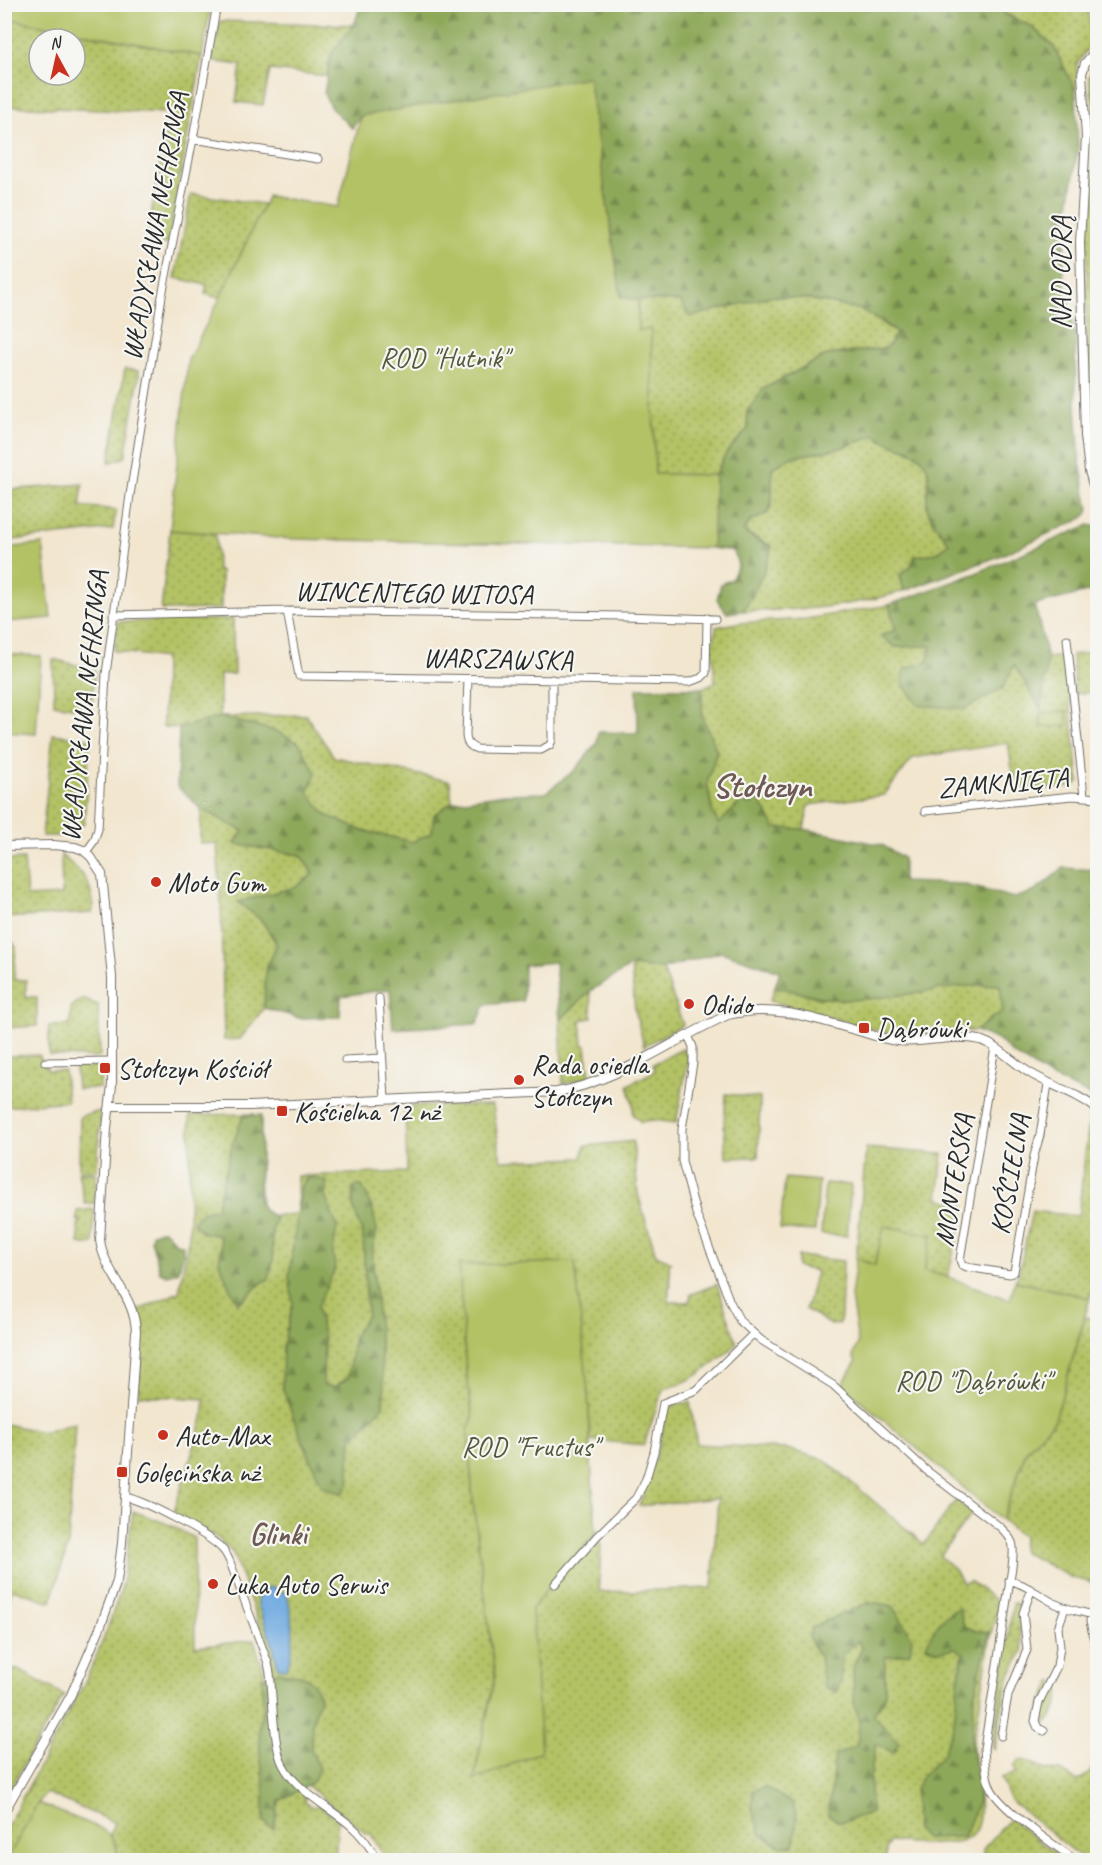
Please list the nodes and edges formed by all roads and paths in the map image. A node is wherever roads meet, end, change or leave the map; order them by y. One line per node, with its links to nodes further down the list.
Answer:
1 (217, 4): 3 (street, WŁADYSŁAWA NEHRINGA)
2 (1098, 48): 5 (street, NAD ODRĄ)
3 (193, 139): 4 (street); 7 (street, WŁADYSŁAWA NEHRINGA)
4 (318, 159)
5 (1098, 502)
6 (287, 611): 7 (street, WINCENTEGO WITOSA); 8 (street, WINCENTEGO WITOSA); 10 (street, WARSZAWSKA)
7 (113, 615): 16 (street, WŁADYSŁAWA NEHRINGA)
8 (711, 619): 11 (street, WARSZAWSKA)
9 (1067, 639): 12 (street, ZAMKNIĘTA)
10 (468, 679): 11 (street, WARSZAWSKA); 11 (street)
11 (552, 679)
12 (1084, 796): 13 (street, ZAMKNIĘTA); 14 (street, ZAMKNIĘTA)
13 (1098, 798)
14 (925, 811)
15 (4, 846): 16 (street)
16 (86, 852): 22 (street, WŁADYSŁAWA NEHRINGA)
17 (379, 998): 20 (street)
18 (688, 1035): 19 (street, KOŚCIELNA); 25 (street, KOŚCIELNA); 29 (street)
19 (995, 1047): 24 (street, KOŚCIELNA); 28 (street, MONTERSKA)
20 (382, 1058): 21 (street); 25 (street)
21 (345, 1059)
22 (112, 1061): 23 (street); 26 (street, WŁADYSŁAWA NEHRINGA)
23 (45, 1062)
24 (1048, 1084): 27 (street, KOŚCIELNA); 28 (street, KOŚCIELNA)
25 (385, 1099): 26 (street, KOŚCIELNA)
26 (110, 1106): 30 (street, WŁADYSŁAWA NEHRINGA)
27 (1098, 1110)
28 (1014, 1272)
29 (753, 1334): 31 (street); 32 (street)
30 (126, 1497): 39 (street, WŁADYSŁAWA NEHRINGA); 40 (street)
31 (1009, 1580): 33 (street); 41 (street)
32 (555, 1584)
33 (1032, 1591): 34 (street); 38 (street)
34 (1065, 1608): 35 (street); 37 (street)
35 (1094, 1615): 36 (street)
36 (1098, 1660)
37 (1044, 1731)
38 (1001, 1736)
39 (4, 1812)
40 (377, 1860)
41 (1074, 1860)

